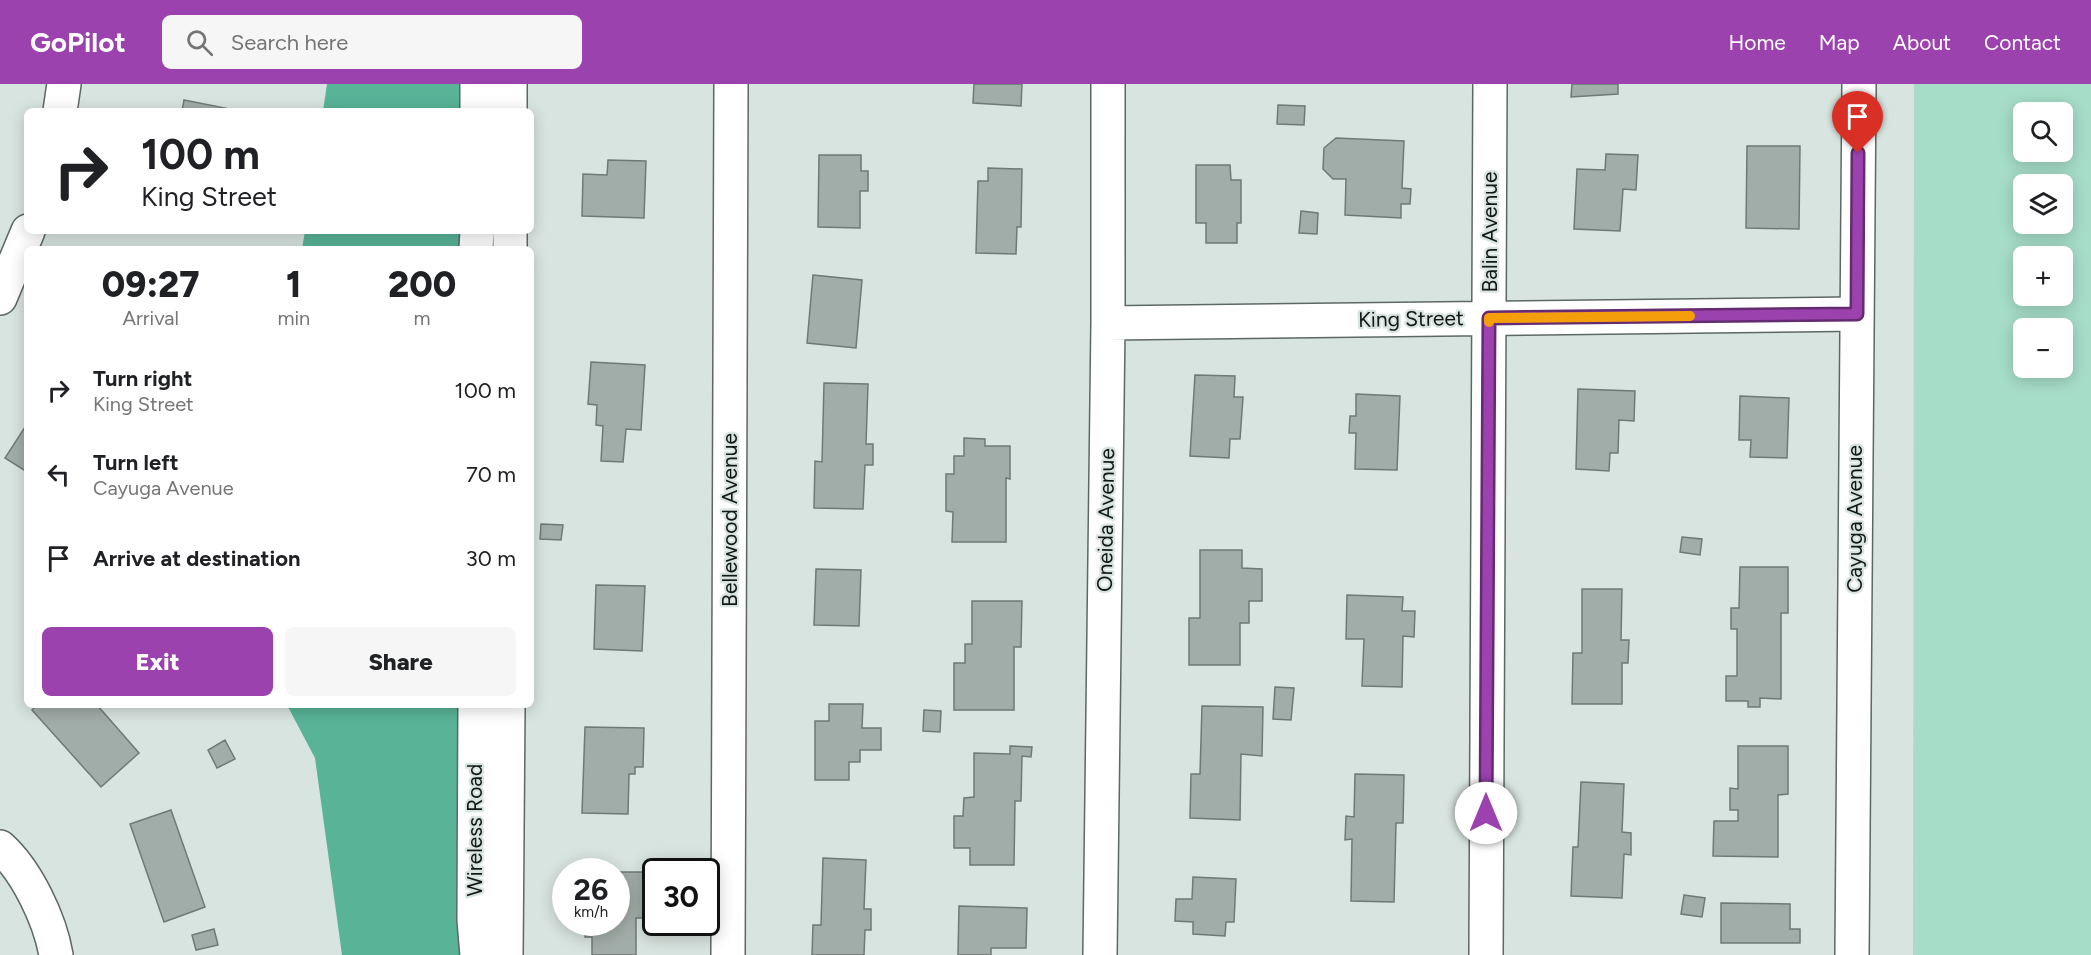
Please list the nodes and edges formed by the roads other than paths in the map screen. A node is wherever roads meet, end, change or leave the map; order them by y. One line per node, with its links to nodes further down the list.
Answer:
1 (64, 84): 8 (street)
2 (477, 84): 9 (street)
3 (510, 84): 10 (street)
4 (731, 84): 22 (street, Bellewood Avenue)
5 (1108, 84): 15 (street, Oneida Avenue)
6 (1490, 84): 14 (street, Balin Avenue)
7 (1859, 84): 13 (street, Cayuga Avenue)
8 (60, 108)
9 (477, 108)
10 (510, 108)
11 (27, 234): 12 (street)
12 (0, 298)
13 (1857, 314): 14 (street, King Street); 25 (street, Cayuga Avenue)
14 (1489, 318): 15 (street, King Street); 24 (street, Balin Avenue)
15 (1108, 322): 23 (street, Oneida Avenue)
16 (475, 708): 20 (street, Wireless Road)
17 (508, 708): 21 (street, Wireless Road)
18 (0, 847): 19 (street)
19 (56, 955)
20 (477, 955)
21 (506, 955)
22 (728, 955)
23 (1100, 955)
24 (1486, 955)
25 (1852, 955)

